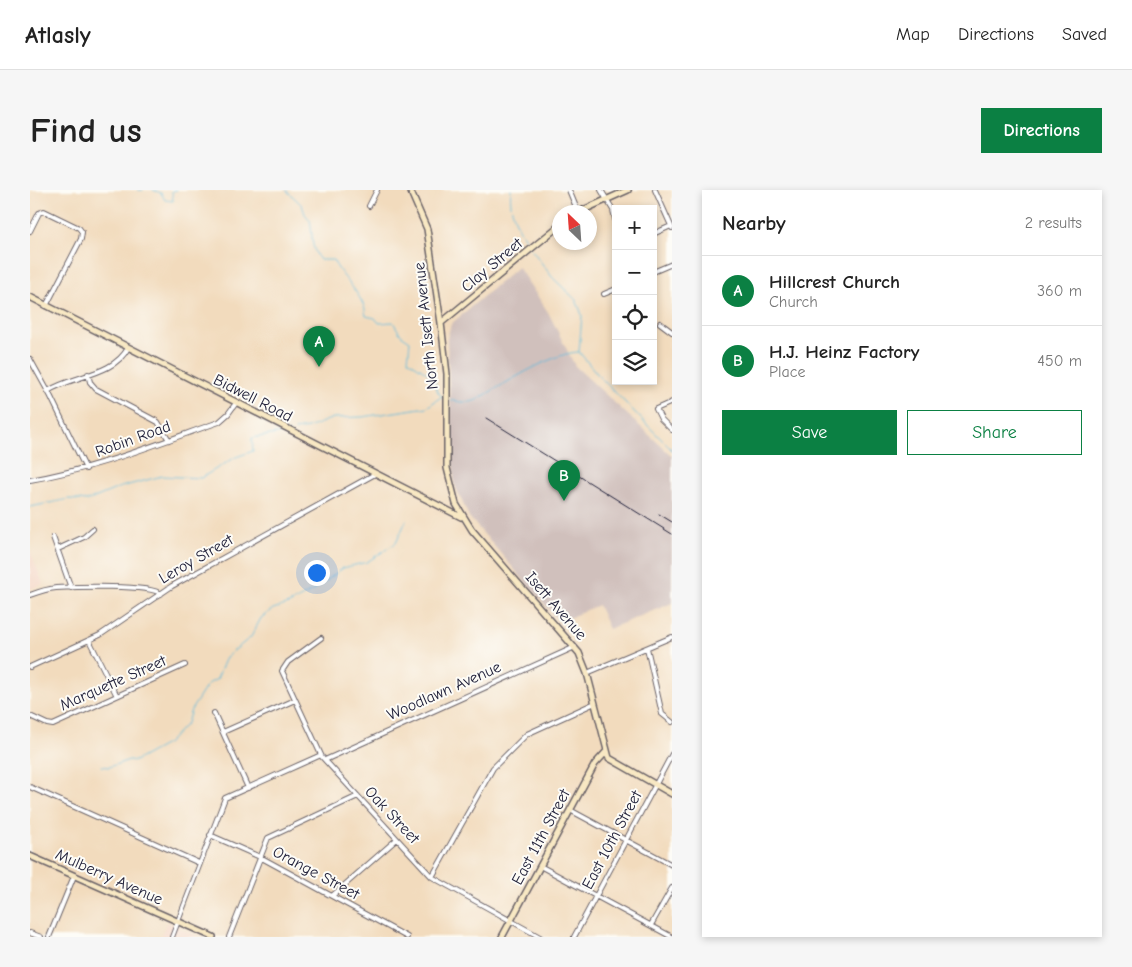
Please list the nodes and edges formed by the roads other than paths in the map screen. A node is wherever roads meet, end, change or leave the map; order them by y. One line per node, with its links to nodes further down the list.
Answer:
1 (377, 190): 10 (street)
2 (410, 190): 23 (main road, North Isett Avenue)
3 (569, 190): 8 (street)
4 (601, 190): 7 (street)
5 (628, 190): 7 (main road)
6 (655, 190): 12 (street)
7 (606, 199): 9 (main road); 11 (street)
8 (575, 205)
9 (593, 205)
10 (368, 206)
11 (612, 208)
12 (672, 227): 15 (street)
13 (30, 231): 21 (street)
14 (552, 232): 23 (main road, Clay Street)
15 (657, 233)
16 (672, 264): 17 (street)
17 (657, 270)
18 (612, 291): 19 (street)
19 (604, 294)
20 (30, 298): 21 (main road, Bidwell Road)
21 (46, 306): 25 (main road, Bidwell Road)
22 (660, 322): 24 (street)
23 (441, 324): 36 (main road, North Isett Avenue)
24 (672, 332)
25 (128, 348): 27 (street); 30 (main road, Bidwell Road)
26 (30, 360): 28 (street)
27 (88, 374): 28 (street); 32 (street)
28 (48, 391): 33 (street)
29 (672, 402): 31 (street)
30 (236, 403): 32 (street, Robin Road); 34 (main road, Bidwell Road)
31 (672, 430)
32 (168, 440): 33 (street, Robin Road)
33 (86, 468): 35 (street, Robin Road)
34 (375, 474): 36 (main road, Bidwell Road); 41 (street, Leroy Street)
35 (30, 480)
36 (465, 521): 46 (main road, Isett Avenue)
37 (93, 529): 39 (street)
38 (53, 537): 39 (street)
39 (58, 549): 40 (street)
40 (71, 588): 41 (street); 42 (street)
41 (160, 594): 45 (street, Leroy Street)
42 (30, 596)
43 (672, 636): 47 (street)
44 (321, 638): 52 (street, Oak Street)
45 (89, 640): 49 (street, Leroy Street); 51 (street)
46 (575, 647): 50 (main road, Isett Avenue); 61 (street, Woodlawn Avenue)
47 (647, 648): 50 (street); 56 (street)
48 (186, 665): 51 (street, Marquette Street)
49 (30, 667)
50 (587, 673): 53 (main road, Isett Avenue)
51 (116, 694): 55 (street, Marquette Street)
52 (295, 700): 57 (street); 60 (street, Oak Street)
53 (594, 703): 58 (main road, Isett Avenue); 77 (street)
54 (214, 713): 57 (street)
55 (30, 716)
56 (672, 722)
57 (223, 732): 64 (street)
58 (606, 752): 62 (main road); 67 (main road, East 11th Street)
59 (672, 754): 62 (street, East 10th Street)
60 (321, 755): 61 (street, Oak Street); 64 (street)
61 (324, 760): 66 (street, Oak Street)
62 (656, 785): 65 (main road); 70 (street, East 10th Street)
63 (30, 787): 73 (street)
64 (248, 788): 68 (street)
65 (672, 794)
66 (358, 796): 69 (street, Oak Street); 72 (street)
67 (570, 810): 70 (street); 75 (main road, East 11th Street)
68 (210, 835): 72 (street, Orange Street); 73 (street)
69 (397, 839): 77 (street, Oak Street); 79 (street)
70 (626, 840): 74 (street); 80 (street, East 10th Street)
71 (30, 856): 76 (main road, Mulberry Avenue)
72 (260, 857): 79 (street, Orange Street); 89 (street)
73 (199, 863): 82 (street)
74 (672, 865)
75 (540, 866): 80 (street); 81 (main road, East 11th Street)
76 (74, 876): 82 (main road, Mulberry Avenue); 86 (street)
77 (432, 877): 81 (street, Oak Street)
78 (672, 888): 83 (street)
79 (332, 896): 90 (street, Orange Street)
80 (596, 896): 83 (street); 93 (street, East 10th Street)
81 (511, 921): 91 (main road, East 11th Street); 92 (street, Oak Street)
82 (178, 922): 87 (street, Mulberry Avenue); 88 (main road, Mulberry Avenue)
83 (651, 926): 94 (street)
84 (30, 933): 85 (street)
85 (41, 937)
86 (49, 937)
87 (172, 937)
88 (212, 937)
89 (229, 937)
90 (407, 937)
91 (502, 937)
92 (540, 937)
93 (574, 937)
94 (672, 937)

